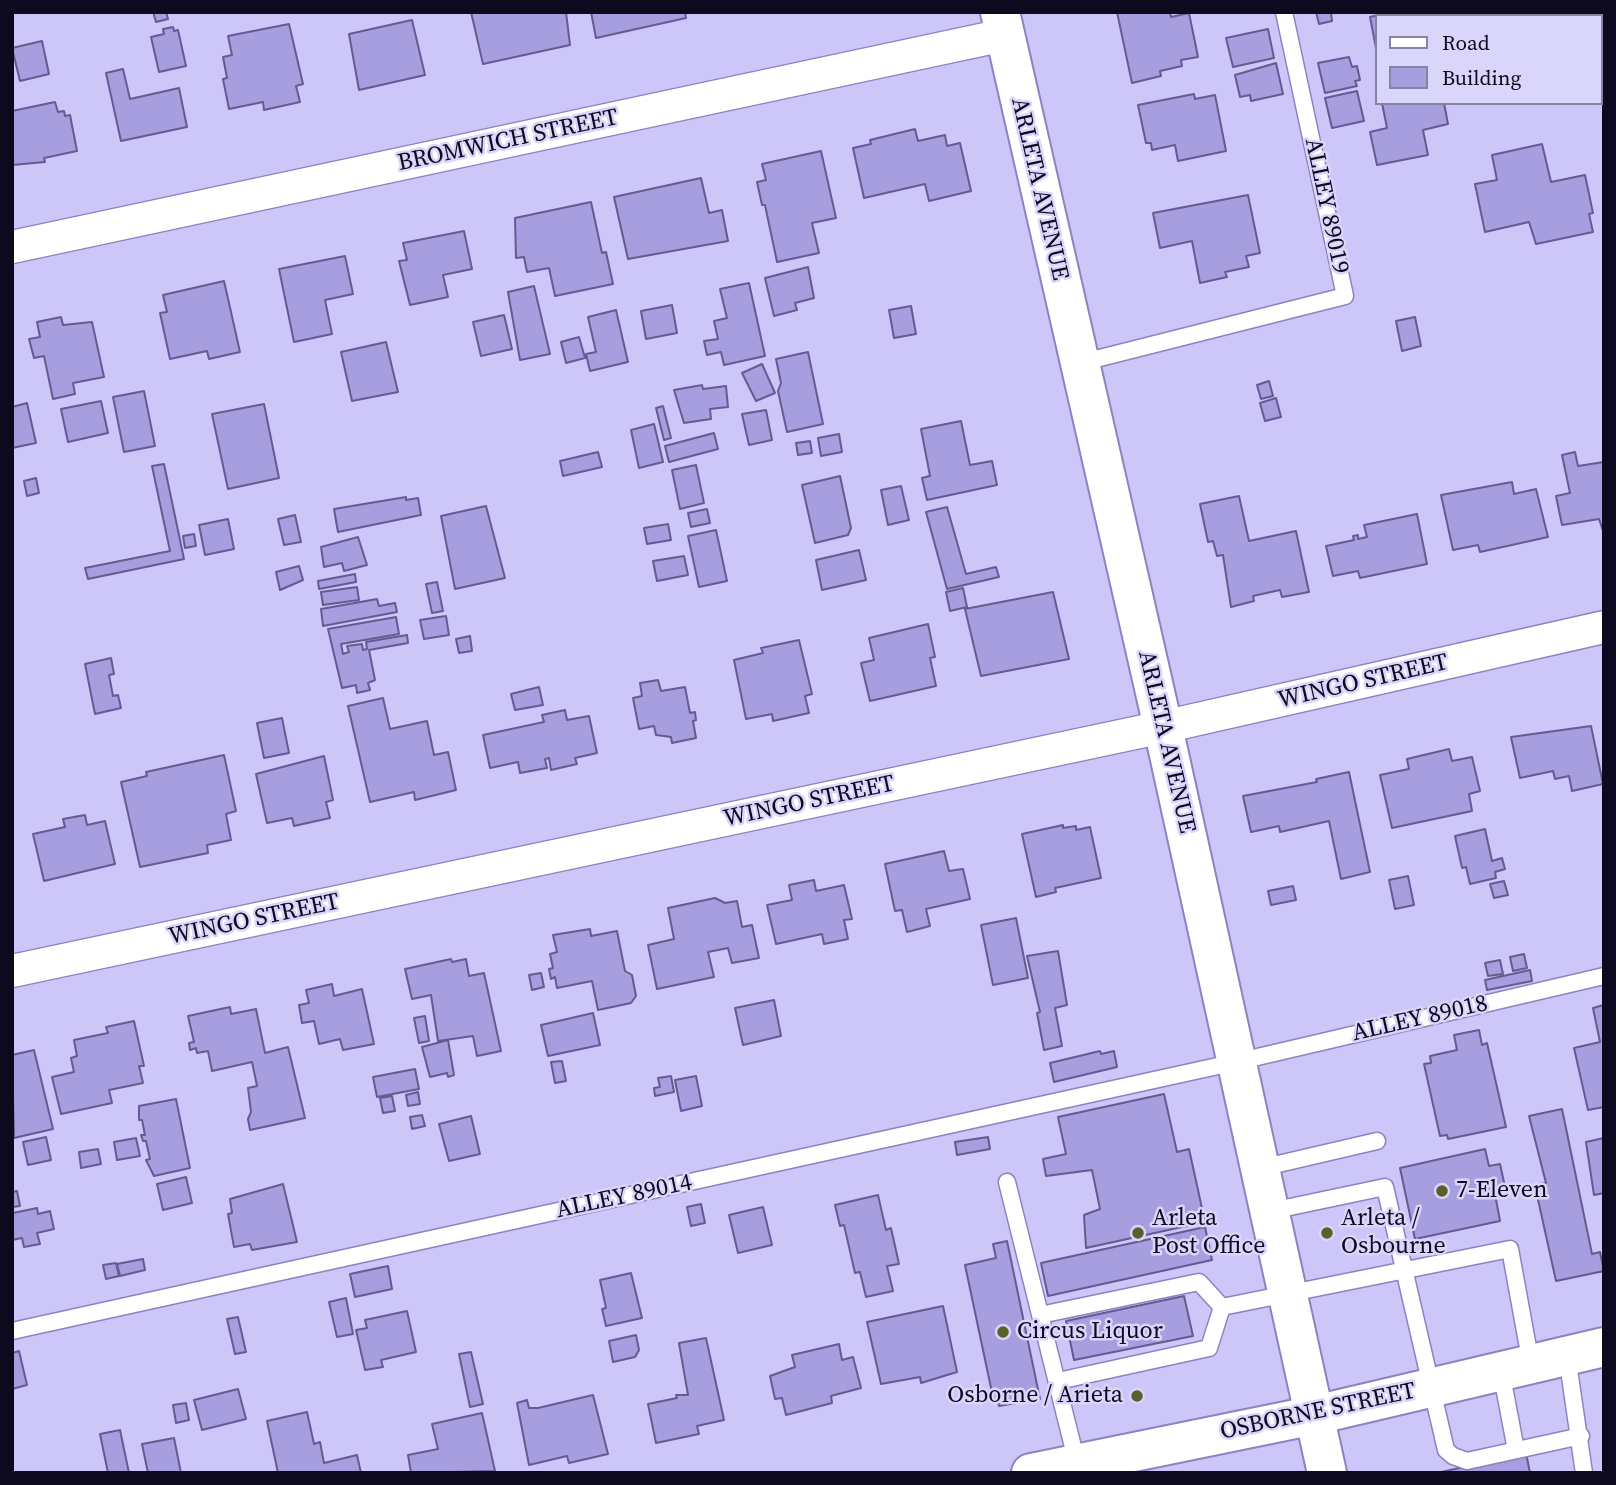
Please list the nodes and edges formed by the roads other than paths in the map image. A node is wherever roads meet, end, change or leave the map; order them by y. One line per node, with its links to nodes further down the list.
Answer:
1 (1284, 12): 4 (lane, ALLEY 89019)
2 (1002, 24): 3 (street, BROMWICH STREET); 4 (main road, ARLETA AVENUE)
3 (12, 247)
4 (1080, 363): 6 (main road, ARLETA AVENUE)
5 (1604, 627): 6 (street, WINGO STREET)
6 (1163, 727): 7 (street, WINGO STREET); 9 (main road, ARLETA AVENUE)
7 (12, 971)
8 (1604, 976): 9 (lane, ALLEY 89018)
9 (1237, 1062): 11 (main road, ARLETA AVENUE); 18 (lane, ALLEY 89014)
10 (1377, 1141): 11 (lane)
11 (1261, 1168): 13 (main road, ARLETA AVENUE)
12 (1007, 1182): 17 (lane)
13 (1271, 1211): 14 (lane); 15 (main road, ARLETA AVENUE)
14 (1405, 1272): 15 (lane); 20 (lane); 22 (lane)
15 (1289, 1294): 16 (lane); 23 (main road, ARLETA AVENUE)
16 (1222, 1307): 17 (lane); 21 (lane)
17 (1040, 1315): 21 (lane)
18 (12, 1331)
19 (1604, 1347): 20 (main road, OSBORNE STREET)
20 (1533, 1364): 22 (main road, OSBORNE STREET); 24 (lane); 25 (lane)
21 (1058, 1381): 26 (lane)
22 (1432, 1387): 23 (main road, OSBORNE STREET); 25 (lane)
23 (1315, 1415): 26 (main road, OSBORNE STREET); 28 (main road, ARLETA AVENUE)
24 (1581, 1436): 25 (lane); 29 (lane)
25 (1516, 1450)
26 (1099, 1464): 27 (main road, OSBORNE STREET)
27 (1031, 1473)
28 (1327, 1473)
29 (1584, 1473)

